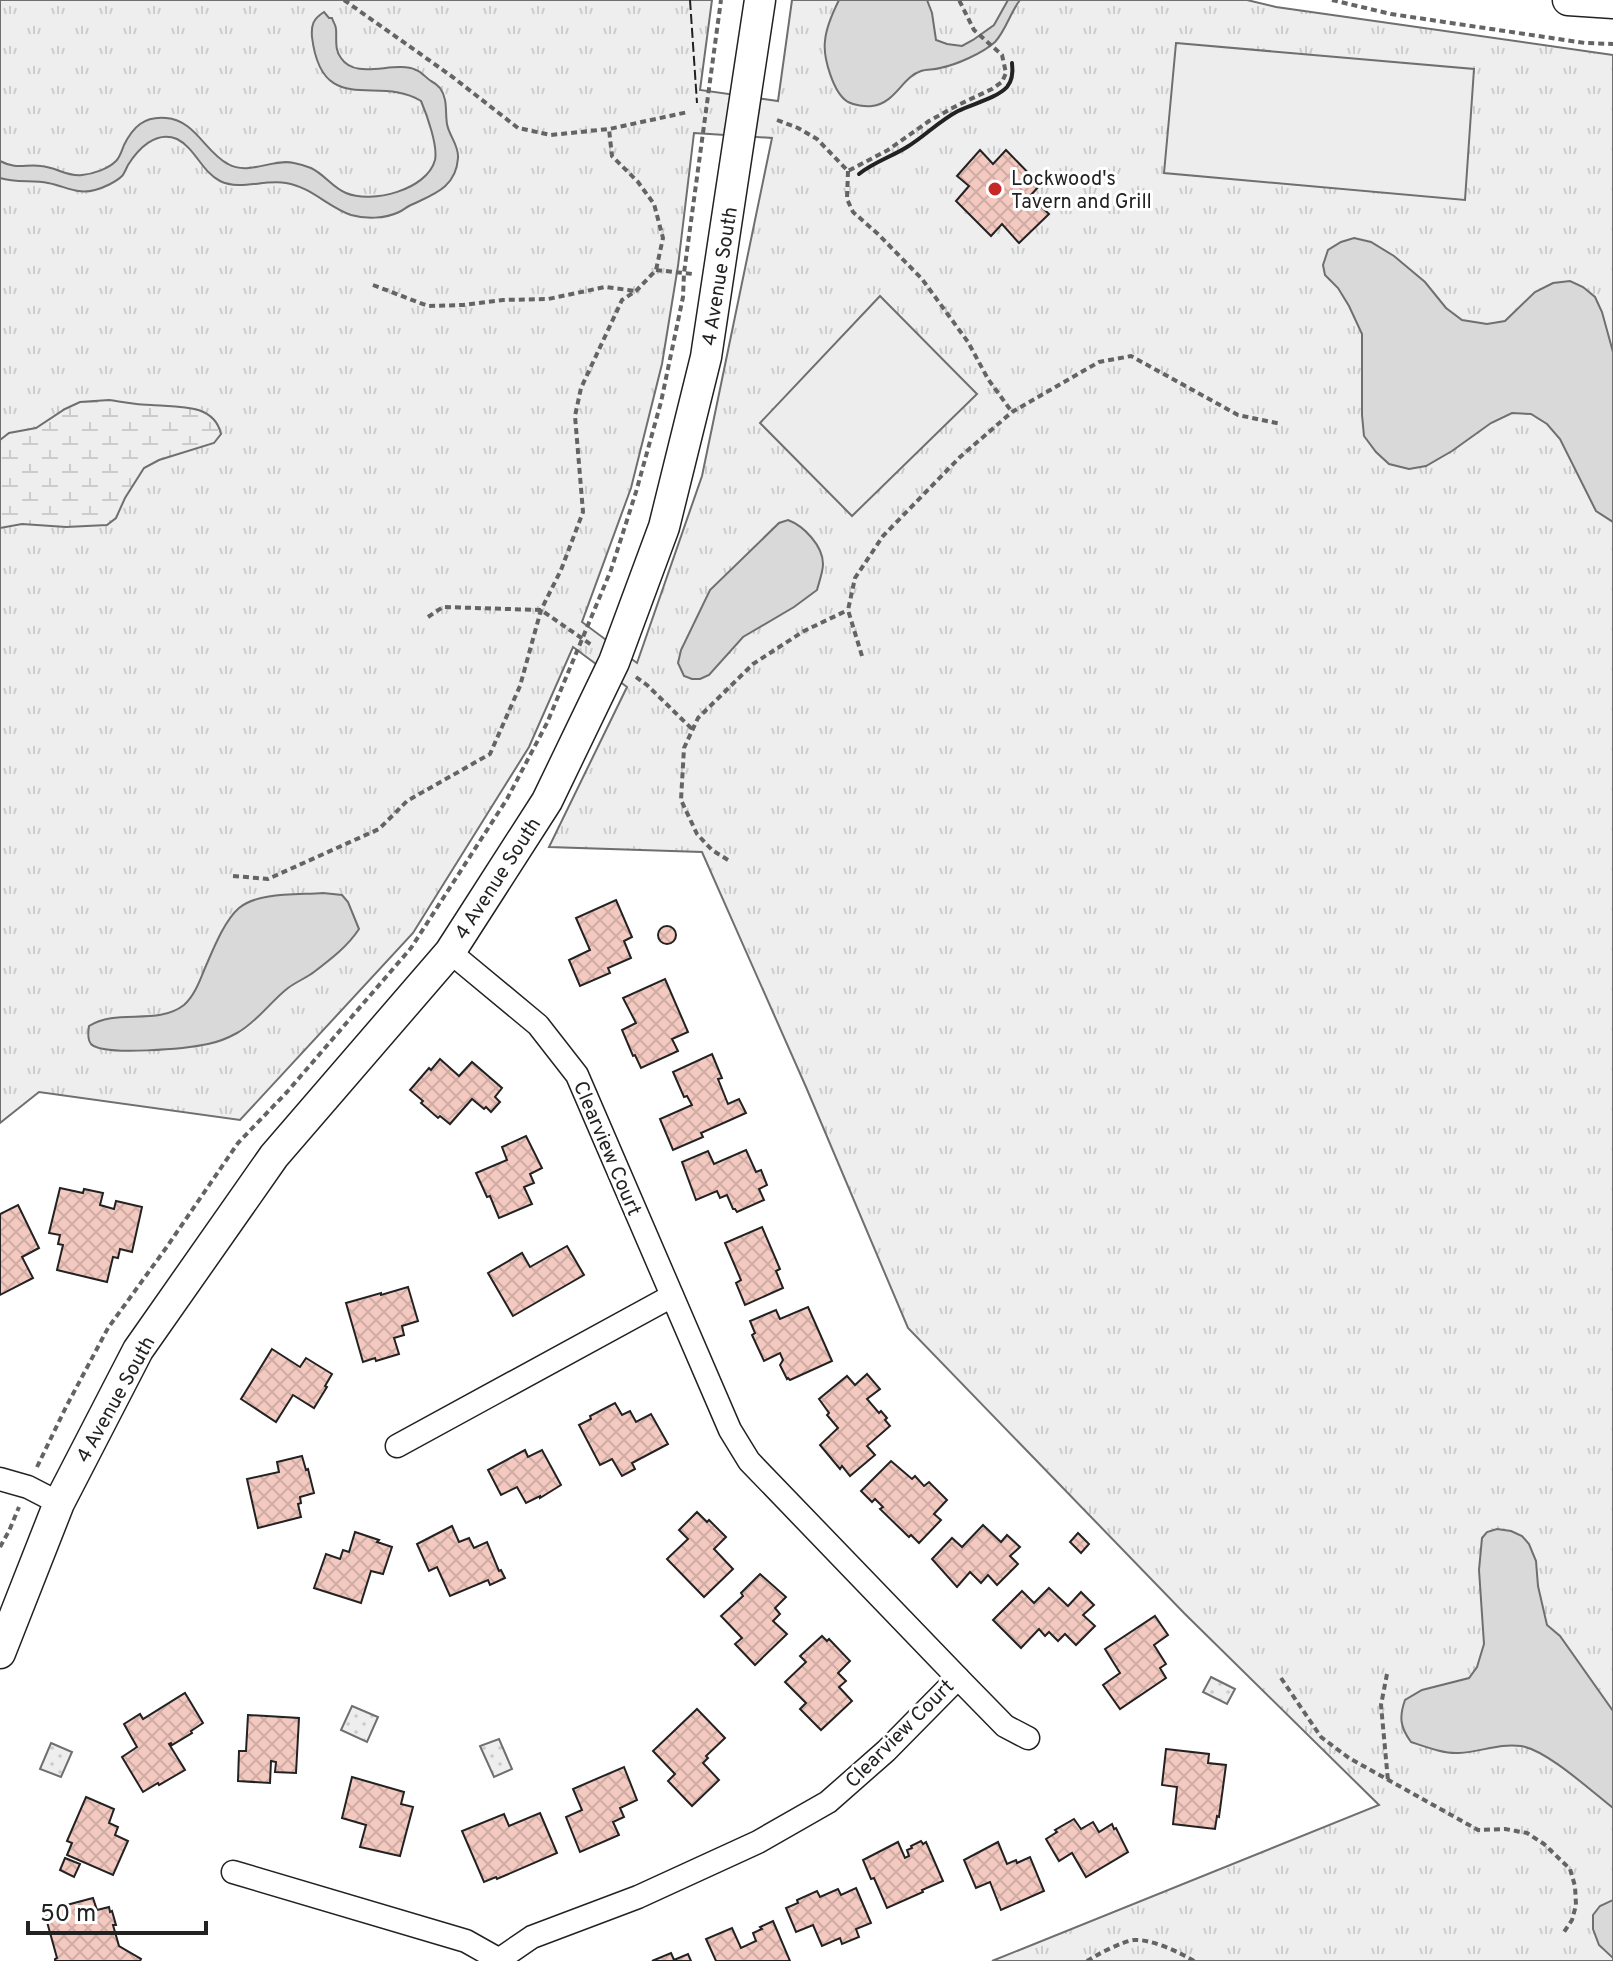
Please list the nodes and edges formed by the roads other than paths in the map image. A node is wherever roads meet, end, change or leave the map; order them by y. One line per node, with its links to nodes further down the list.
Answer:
1 (760, 0): 4 (street, 4 Avenue South)
2 (1568, 0): 3 (street)
3 (1613, 3)
4 (450, 952): 5 (street, Clearview Court); 8 (street, 4 Avenue South)
5 (672, 1296): 6 (street); 10 (street, Clearview Court)
6 (397, 1446)
7 (0, 1479): 8 (street)
8 (59, 1503): 9 (street, 4 Avenue South)
9 (0, 1653)
10 (958, 1678): 11 (street); 13 (street, Clearview Court)
11 (1028, 1738)
12 (233, 1872): 13 (street, Clearview Court)
13 (498, 1960)

